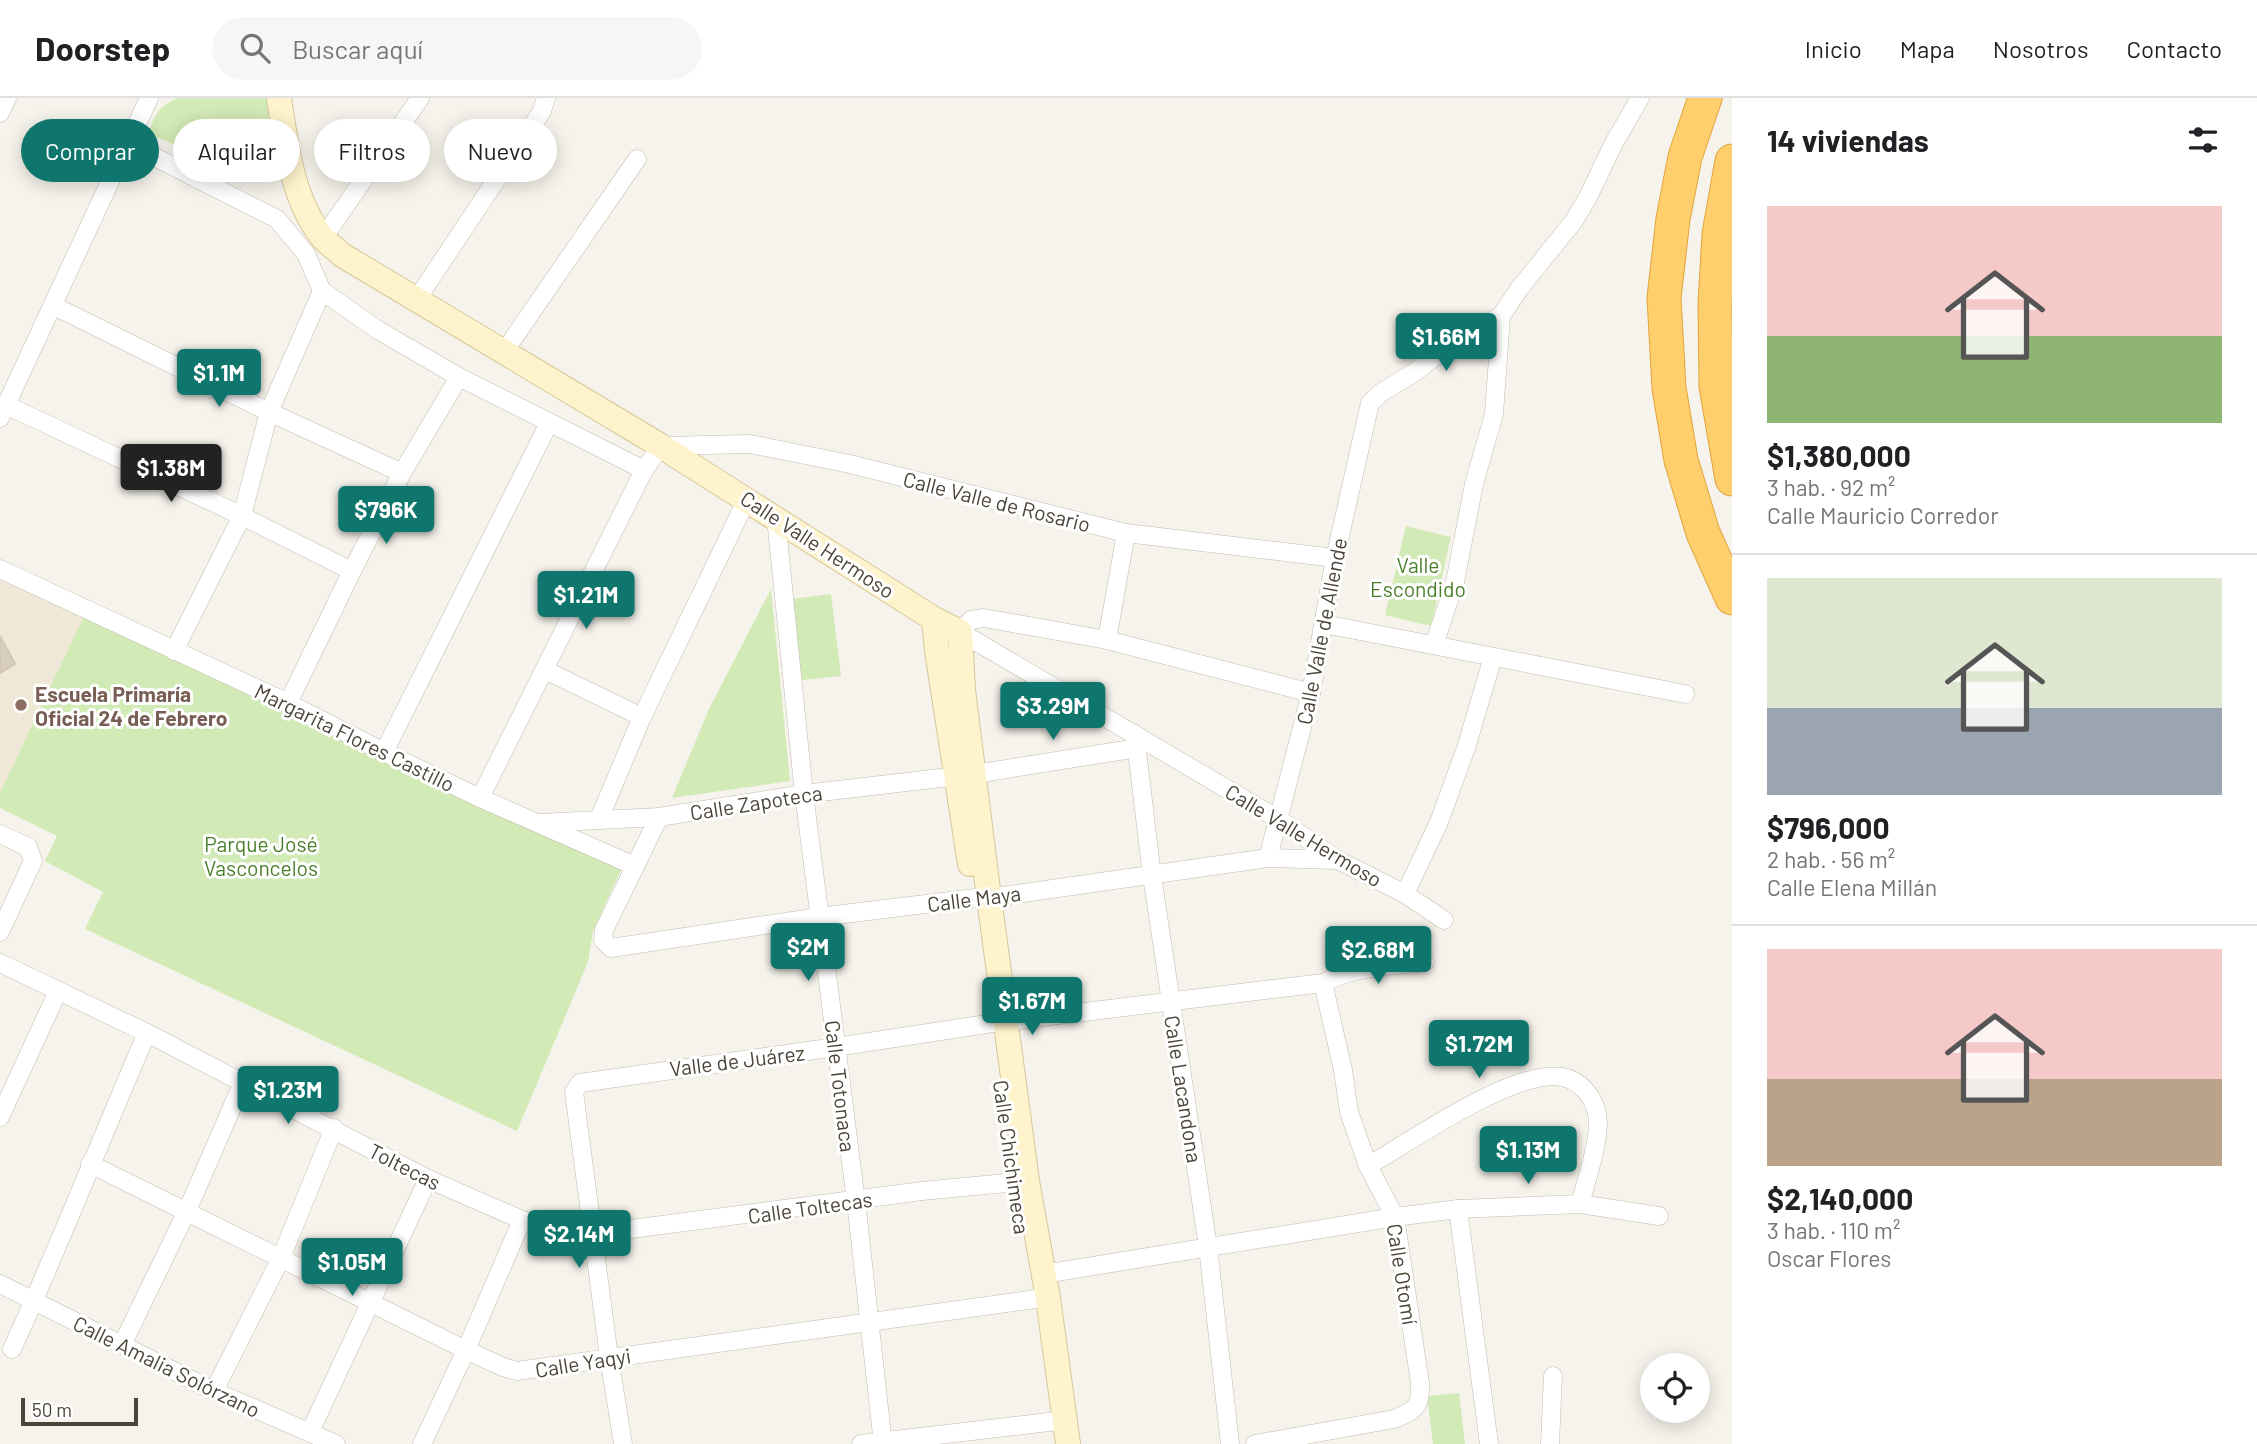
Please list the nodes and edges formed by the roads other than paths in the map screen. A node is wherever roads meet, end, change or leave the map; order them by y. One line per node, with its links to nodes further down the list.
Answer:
1 (7, 98): 8 (street)
2 (279, 98): 14 (main road, Calle Valle Hermoso)
3 (420, 98): 14 (street)
4 (546, 98): 16 (street)
5 (1640, 98): 18 (street)
6 (1705, 98): 35 (highway)
7 (151, 100): 9 (street)
8 (0, 113)
9 (140, 119)
10 (159, 159): 15 (street)
11 (637, 159): 19 (street)
12 (1732, 161): 27 (highway)
13 (110, 182): 17 (street)
14 (323, 238): 16 (main road, Calle Valle Hermoso)
15 (322, 291): 20 (street); 22 (street)
16 (417, 299): 19 (main road, Calle Valle Hermoso)
17 (54, 306): 21 (street); 22 (street)
18 (1501, 316): 32 (street, Calle Valle de Allende); 40 (street)
19 (504, 352): 24 (main road, Calle Valle Hermoso)
20 (460, 377): 23 (street); 26 (street)
21 (3, 411): 29 (street)
22 (269, 412): 26 (street); 29 (street)
23 (549, 423): 25 (street); 49 (street)
24 (661, 446): 25 (street); 28 (main road, Calle Valle Hermoso); 31 (street, Calle Valle de Rosario)
25 (644, 470): 43 (street)
26 (402, 473): 34 (street)
27 (1732, 479)
28 (747, 499): 30 (main road, Calle Valle Hermoso); 47 (street)
29 (242, 516): 34 (street); 41 (street)
30 (776, 518): 36 (main road, Calle Valle Hermoso); 51 (street, Calle Totonaca)
31 (1126, 533): 32 (street, Calle Valle de Rosario); 39 (street)
32 (1335, 558): 37 (street, Calle Valle de Allende)
33 (0, 569): 41 (street, Margarita Flores Castillo)
34 (352, 571): 46 (street)
35 (1732, 598)
36 (934, 619): 38 (main road, Calle Valle Hermoso); 50 (main road, Calle Chichimeca)
37 (1325, 624): 40 (street); 44 (street, Calle Valle de Allende)
38 (960, 632): 39 (street); 48 (street, Calle Valle Hermoso); 50 (main road, Calle Chichimeca)
39 (1107, 640): 44 (street)
40 (1434, 645): 42 (street)
41 (174, 651): 46 (street, Margarita Flores Castillo)
42 (1493, 657): 45 (street); 62 (street)
43 (545, 670): 47 (street); 52 (street)
44 (1311, 693): 55 (street, Calle Valle de Allende)
45 (1685, 694)
46 (288, 703): 49 (street, Margarita Flores Castillo)
47 (642, 717): 54 (street)
48 (1136, 741): 50 (street, Calle Zapoteca); 55 (street, Calle Valle Hermoso); 61 (street, Calle Lacandona)
49 (384, 752): 52 (street, Margarita Flores Castillo)
50 (965, 775): 51 (street, Calle Zapoteca); 63 (main road, Calle Chichimeca)
51 (804, 794): 53 (street, Calle Zapoteca); 64 (street, Calle Totonaca)
52 (480, 798): 56 (street, Margarita Flores Castillo)
53 (659, 817): 54 (street, Calle Zapoteca); 60 (street)
54 (599, 819): 56 (street, Calle Zapoteca)
55 (1278, 819): 58 (street, Calle Valle de Allende); 59 (street, Calle Valle Hermoso)
56 (537, 823): 60 (street, Margarita Flores Castillo)
57 (0, 834): 66 (street)
58 (1268, 858): 59 (street, Calle Maya); 61 (street, Calle Maya)
59 (1338, 860): 62 (street, Calle Valle Hermoso)
60 (635, 866): 64 (street, Calle Maya)
61 (1152, 876): 63 (street, Calle Maya); 71 (street, Calle Lacandona)
62 (1405, 894): 65 (street, Calle Valle Hermoso)
63 (982, 898): 64 (street, Calle Maya); 72 (main road, Calle Chichimeca)
64 (819, 917): 74 (street, Calle Totonaca)
65 (1444, 920)
66 (0, 932)
67 (1425, 962): 69 (street, Valle de Juárez)
68 (0, 963): 70 (street, Toltecas)
69 (1323, 983): 71 (street, Valle de Juárez); 79 (street, Calle Otomí)
70 (58, 990): 73 (street, Toltecas); 76 (street)
71 (1170, 1001): 72 (street, Valle de Juárez); 90 (street, Calle Lacandona)
72 (1000, 1022): 74 (street, Valle de Juárez); 81 (main road, Calle Chichimeca)
73 (147, 1033): 75 (street, Toltecas); 78 (street)
74 (836, 1047): 82 (street, Calle Totonaca); 89 (street, Valle de Juárez)
75 (243, 1082): 77 (street, Toltecas); 85 (street)
76 (0, 1117)
77 (334, 1129): 80 (street, Toltecas); 91 (street)
78 (90, 1164): 85 (street, Calle Yaqyi); 95 (street)
79 (1368, 1166): 83 (street); 87 (street, Calle Otomí)
80 (428, 1179): 88 (street, Toltecas); 96 (street)
81 (1020, 1182): 82 (street, Calle Toltecas); 92 (main road, Calle Chichimeca); 94 (main road, Calle Chichimeca)
82 (856, 1201): 89 (street, Calle Toltecas); 97 (street, Calle Totonaca)
83 (1580, 1204): 84 (street); 86 (street)
84 (1458, 1209): 87 (street); 113 (street)
85 (187, 1212): 91 (street, Calle Yaqyi); 98 (street)
86 (1659, 1216)
87 (1395, 1217): 90 (street); 112 (street, Calle Otomí)
88 (522, 1220): 89 (street, Toltecas); 100 (street)
89 (593, 1234): 101 (street)
90 (1208, 1247): 92 (street); 111 (street, Calle Lacandona)
91 (281, 1258): 96 (street, Calle Yaqyi); 103 (street)
92 (1044, 1274): 105 (main road, Calle Chichimeca)
93 (0, 1284): 95 (street, Calle Amalia Solórzano)
94 (1036, 1299): 97 (street, Calle Yaqyi); 105 (main road, Calle Chichimeca)
95 (35, 1301): 98 (street, Calle Amalia Solórzano); 99 (street)
96 (371, 1304): 100 (street, Calle Yaqyi); 104 (street)
97 (869, 1323): 101 (street, Calle Yaqyi); 106 (street, Calle Totonaca)
98 (122, 1345): 103 (street, Calle Amalia Solórzano)
99 (12, 1349)
100 (466, 1350): 101 (street, Calle Yaqyi); 108 (street)
101 (609, 1357): 109 (street)
102 (1553, 1376): 114 (street)
103 (214, 1391): 104 (street, Calle Amalia Solórzano)
104 (310, 1432): 107 (street, Calle Amalia Solórzano)
105 (1060, 1433): 106 (street)
106 (883, 1442): 110 (street)
107 (336, 1444)
108 (422, 1444)
109 (623, 1444)
110 (861, 1444)
111 (1230, 1444)
112 (1255, 1444)
113 (1489, 1444)
114 (1550, 1444)

